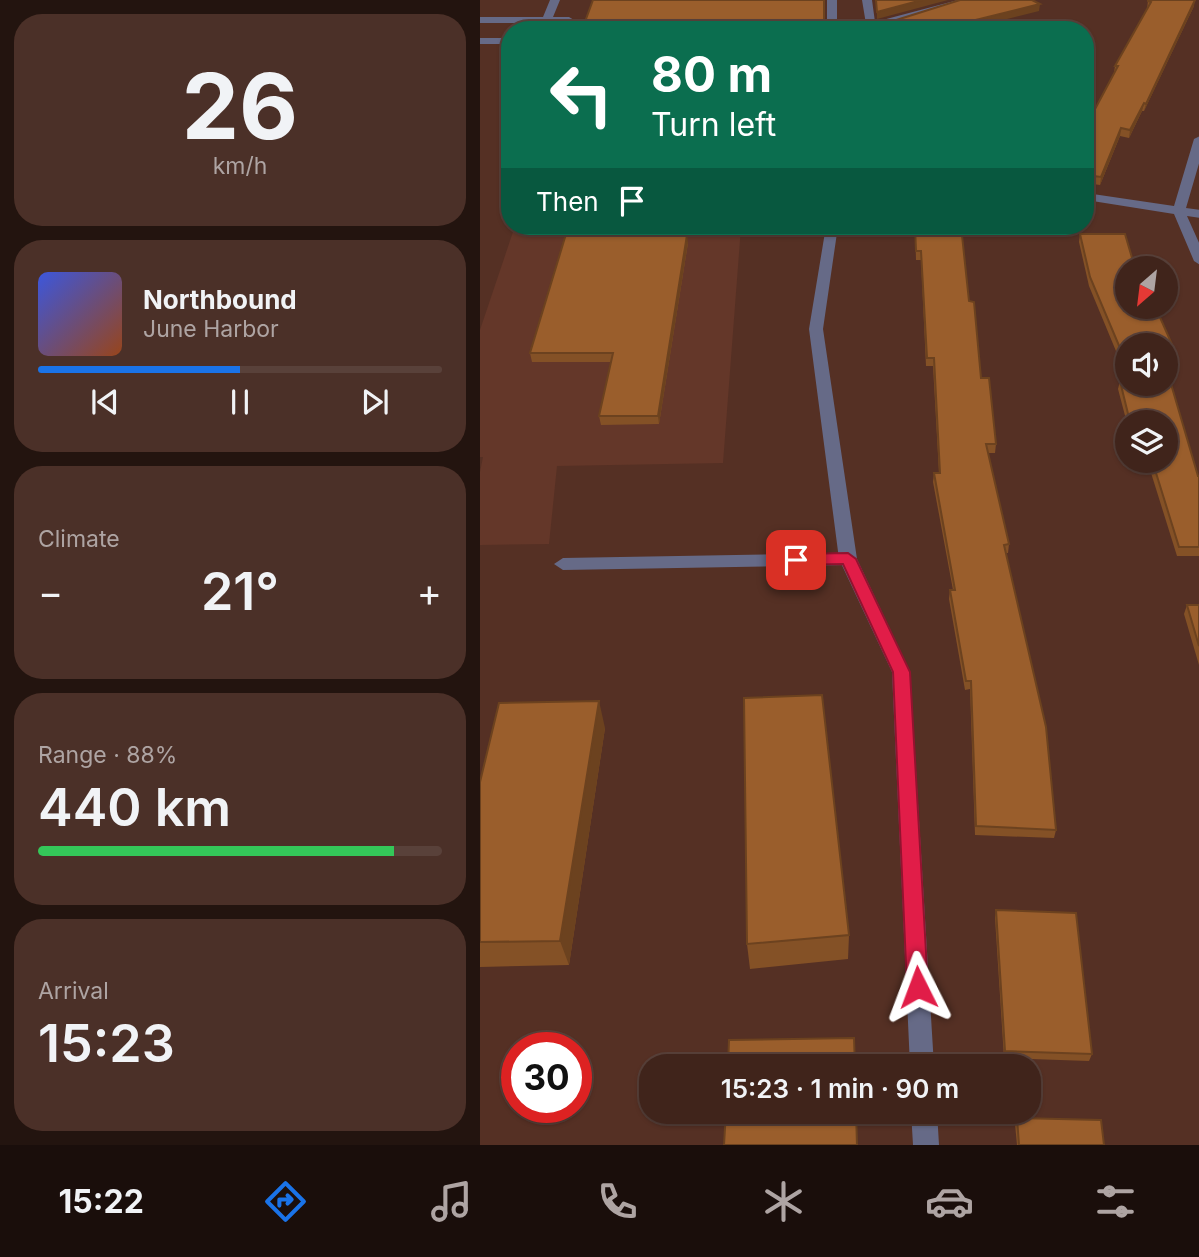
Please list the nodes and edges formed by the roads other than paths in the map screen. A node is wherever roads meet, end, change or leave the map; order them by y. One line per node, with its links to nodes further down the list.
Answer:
1 (555, 0): 7 (street)
2 (832, 0): 9 (street)
3 (867, 0): 10 (street)
4 (968, 0): 11 (street)
5 (480, 20): 6 (street)
6 (492, 20): 7 (street); 12 (street)
7 (547, 20): 8 (street)
8 (569, 21)
9 (832, 21)
10 (871, 21)
11 (896, 21)
12 (480, 41): 13 (street)
13 (501, 41)
14 (1199, 139): 16 (street)
15 (1094, 198): 16 (street)
16 (1179, 211): 17 (street); 19 (street)
17 (1199, 215)
18 (831, 235): 20 (street)
19 (1199, 261)
20 (848, 559): 21 (street); 22 (street)
21 (563, 564)
22 (921, 1054)
23 (925, 1124): 24 (street)
24 (926, 1145)

